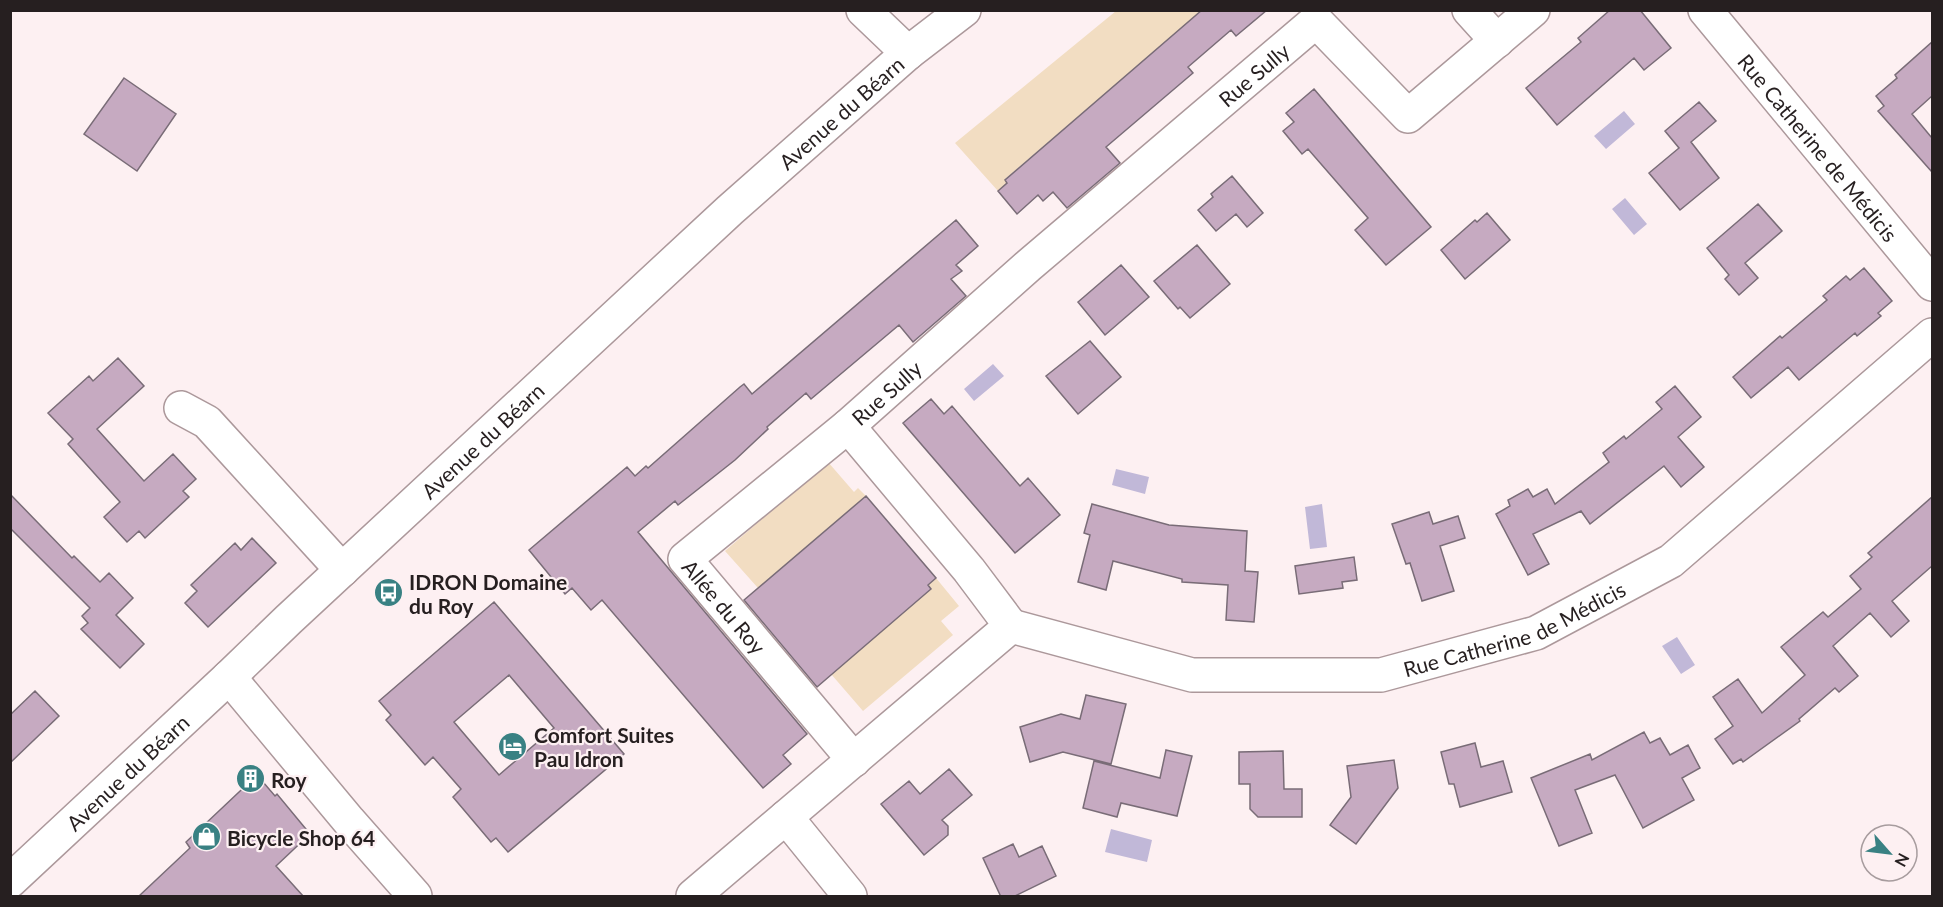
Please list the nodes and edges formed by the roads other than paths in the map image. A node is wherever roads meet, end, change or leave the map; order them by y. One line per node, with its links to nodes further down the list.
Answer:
1 (863, 10): 8 (street)
2 (964, 10): 8 (street, Avenue du Béarn)
3 (1469, 10): 7 (street)
4 (1533, 10): 7 (street, Rue Sully)
5 (1705, 10): 9 (street, Rue Catherine de Médicis)
6 (1322, 16): 7 (street, Rue Sully); 12 (street, Rue Sully)
7 (1497, 41)
8 (908, 54): 13 (street, Avenue du Béarn)
9 (1932, 284)
10 (1932, 335): 14 (street, Rue Catherine de Médicis)
11 (181, 408): 13 (street)
12 (848, 426): 14 (street, Rue Sully); 16 (street, Allée du Roy)
13 (342, 570): 15 (street, Avenue du Béarn)
14 (1011, 626): 16 (street)
15 (230, 677): 18 (street, Avenue du Béarn); 19 (street)
16 (854, 760): 17 (street)
17 (786, 818): 20 (street); 21 (street)
18 (10, 881)
19 (415, 897)
20 (693, 897)
21 (850, 897)

